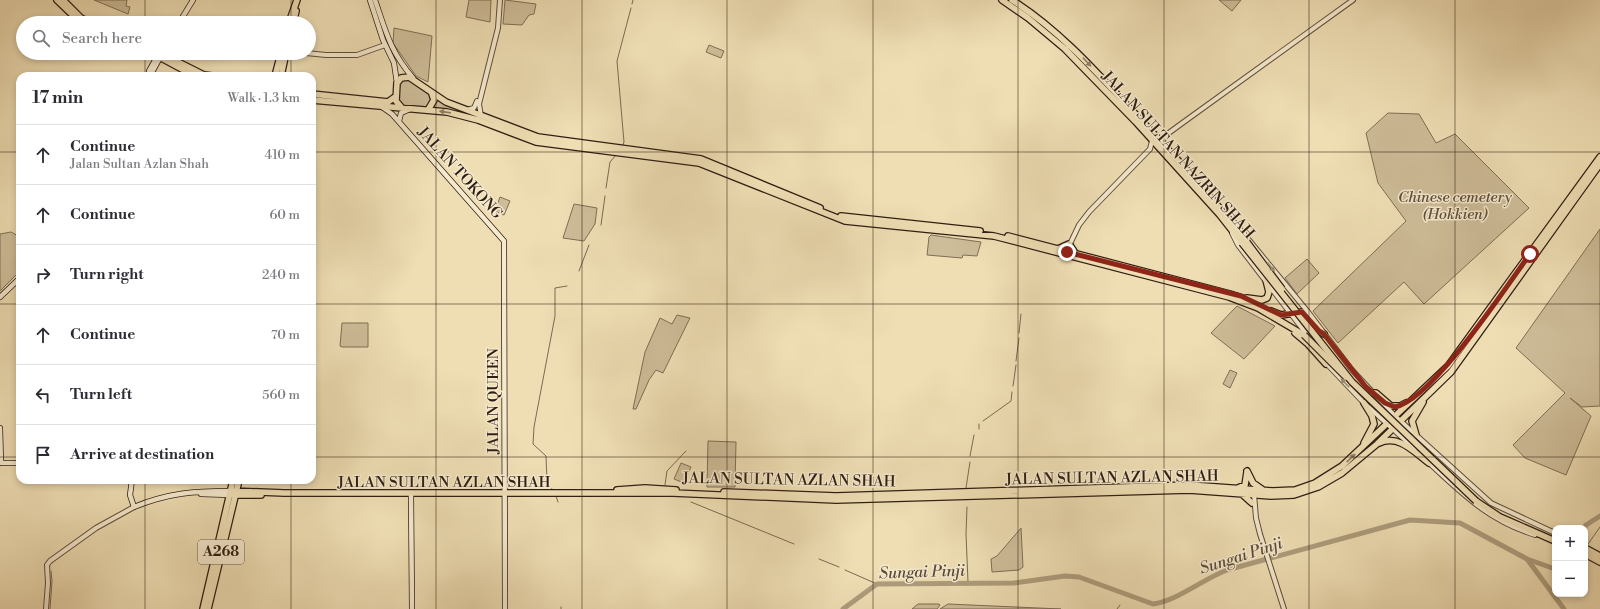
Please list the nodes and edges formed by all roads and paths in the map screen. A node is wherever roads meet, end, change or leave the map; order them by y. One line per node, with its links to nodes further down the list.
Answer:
1 (57, 0): 12 (main road)
2 (63, 0): 13 (main road)
3 (193, 0): 14 (main road)
4 (298, 0): 15 (main road)
5 (301, 0): 16 (main road)
6 (370, 0): 17 (main road)
7 (374, 0): 31 (main road)
8 (500, 0): 33 (street)
9 (1002, 0): 46 (main road, JALAN SULTAN NAZRIN SHAH)
10 (1012, 0): 46 (main road, JALAN SULTAN NAZRIN SHAH, one-way to 46)
11 (1353, 0): 45 (street)
12 (74, 16)
13 (78, 16)
14 (183, 16)
15 (292, 16)
16 (295, 16)
17 (385, 45): 18 (street); 32 (main road)
18 (316, 54)
19 (155, 60): 25 (main road)
20 (157, 60): 26 (main road)
21 (169, 60): 27 (main road)
22 (172, 60): 28 (main road)
23 (279, 60): 29 (main road)
24 (284, 60): 30 (main road)
25 (148, 72)
26 (152, 72)
27 (188, 72)
28 (198, 72)
29 (276, 72)
30 (282, 72)
31 (414, 80): 32 (main road); 35 (main road)
32 (397, 83): 36 (main road)
33 (483, 86): 42 (street); 43 (street)
34 (316, 94): 36 (main road)
35 (431, 94): 41 (main road); 42 (main road)
36 (395, 97): 39 (main road)
37 (316, 100): 38 (main road)
38 (380, 106): 39 (main road); 44 (main road, JALAN TOKONG)
39 (403, 108): 40 (main road)
40 (411, 109): 41 (main road); 44 (main road)
41 (428, 110): 55 (main road, one-way to 41)
42 (464, 110): 43 (main road)
43 (481, 116): 53 (main road)
44 (398, 121): 56 (main road, JALAN TOKONG)
45 (1166, 135): 46 (street); 47 (street)
46 (1154, 138): 47 (main road, JALAN SULTAN NAZRIN SHAH); 48 (street); 49 (main road, JALAN SULTAN NAZRIN SHAH)
47 (1162, 142): 52 (main road, JALAN SULTAN NAZRIN SHAH)
48 (1150, 149): 49 (street); 58 (street)
49 (1159, 149): 54 (main road, JALAN SULTAN NAZRIN SHAH)
50 (1600, 157): 73 (main road, JALAN SULTAN AZLAN SHAH)
51 (1600, 164): 74 (main road, JALAN SULTAN AZLAN SHAH)
52 (1210, 194): 57 (main road, JALAN SULTAN NAZRIN SHAH); 68 (street, one-way to 68)
53 (912, 224): 55 (main road); 59 (main road)
54 (1229, 228): 57 (main road, JALAN SULTAN NAZRIN SHAH); 62 (street)
55 (925, 230): 59 (main road)
56 (504, 240): 101 (main road, JALAN QUEEN)
57 (1244, 242): 70 (main road, JALAN SULTAN NAZRIN SHAH, bridge); 104 (main road, JALAN SULTAN NAZRIN SHAH, bridge)
58 (1069, 244): 59 (main road); 60 (street); 61 (main road)
59 (1058, 252): 60 (main road); 61 (main road)
60 (1067, 252): 61 (main road)
61 (1074, 256): 64 (main road); 65 (main road)
62 (1266, 280): 65 (main road); 67 (street)
63 (16, 282): 66 (main road)
64 (1209, 293): 69 (main road); 70 (main road, bridge)
65 (1241, 296): 67 (main road)
66 (0, 297)
67 (1291, 313): 68 (main road); 69 (street)
68 (1324, 334): 71 (street)
69 (1326, 364): 75 (street, one-way to 69)
70 (1352, 382): 104 (main road, JALAN SULTAN NAZRIN SHAH, bridge)
71 (1366, 387): 72 (street); 75 (street)
72 (1372, 393): 73 (main road); 76 (street)
73 (1420, 393): 76 (main road, JALAN SULTAN AZLAN SHAH)
74 (1426, 396): 77 (main road, JALAN SULTAN AZLAN SHAH); 81 (main road)
75 (1365, 404): 78 (street); 84 (main road)
76 (1395, 416): 77 (street); 78 (main road, JALAN SULTAN AZLAN SHAH)
77 (1400, 421): 80 (main road, JALAN SULTAN AZLAN SHAH); 81 (street)
78 (1387, 425): 80 (street); 84 (main road, JALAN SULTAN AZLAN SHAH)
79 (0, 428): 85 (main road)
80 (1392, 429): 82 (street); 83 (main road, JALAN SULTAN AZLAN SHAH)
81 (1416, 434): 82 (street); 107 (street)
82 (1408, 443): 87 (street)
83 (1377, 444): 87 (main road); 99 (main road, JALAN SULTAN AZLAN SHAH)
84 (1363, 447): 99 (main road, JALAN SULTAN AZLAN SHAH, one-way to 84)
85 (1, 463): 86 (main road)
86 (16, 463)
87 (1429, 463): 110 (street)
88 (131, 484): 106 (main road)
89 (232, 484): 94 (main road, A268)
90 (236, 484): 94 (main road, A268)
91 (645, 488): 93 (main road, JALAN SULTAN AZLAN SHAH); 95 (main road); 96 (main road); 102 (main road, JALAN SULTAN AZLAN SHAH)
92 (1235, 489): 93 (main road, JALAN SULTAN AZLAN SHAH); 98 (main road, JALAN SULTAN AZLAN SHAH); 99 (main road)
93 (982, 492): 103 (main road)
94 (230, 493): 100 (main road, JALAN SULTAN AZLAN SHAH); 106 (main road); 116 (main road, A268); 117 (main road, A268)
95 (622, 493): 96 (main road, JALAN SULTAN AZLAN SHAH); 102 (main road, JALAN SULTAN AZLAN SHAH)
96 (673, 493): 103 (main road, JALAN SULTAN AZLAN SHAH)
97 (1240, 493): 98 (main road, JALAN SULTAN AZLAN SHAH); 103 (main road, JALAN SULTAN AZLAN SHAH); 105 (main road)
98 (1252, 493): 99 (main road, JALAN SULTAN AZLAN SHAH); 105 (street)
99 (1265, 493): 105 (main road)
100 (411, 494): 101 (main road, JALAN SULTAN AZLAN SHAH); 118 (main road)
101 (505, 494): 102 (main road, JALAN SULTAN AZLAN SHAH); 119 (main road, JALAN QUEEN)
102 (593, 494)
103 (1021, 495)
104 (1477, 500): 108 (main road, JALAN SULTAN NAZRIN SHAH); 109 (main road, JALAN SULTAN NAZRIN SHAH)
105 (1253, 503): 120 (street)
106 (134, 507): 115 (street)
107 (1552, 532)
108 (1552, 535)
109 (1552, 540)
110 (1552, 540)
111 (1588, 550): 113 (main road)
112 (1588, 556): 114 (main road)
113 (1600, 556)
114 (1600, 562)
115 (46, 609)
116 (203, 609)
117 (208, 609)
118 (412, 609)
119 (504, 609)
120 (1283, 609)

